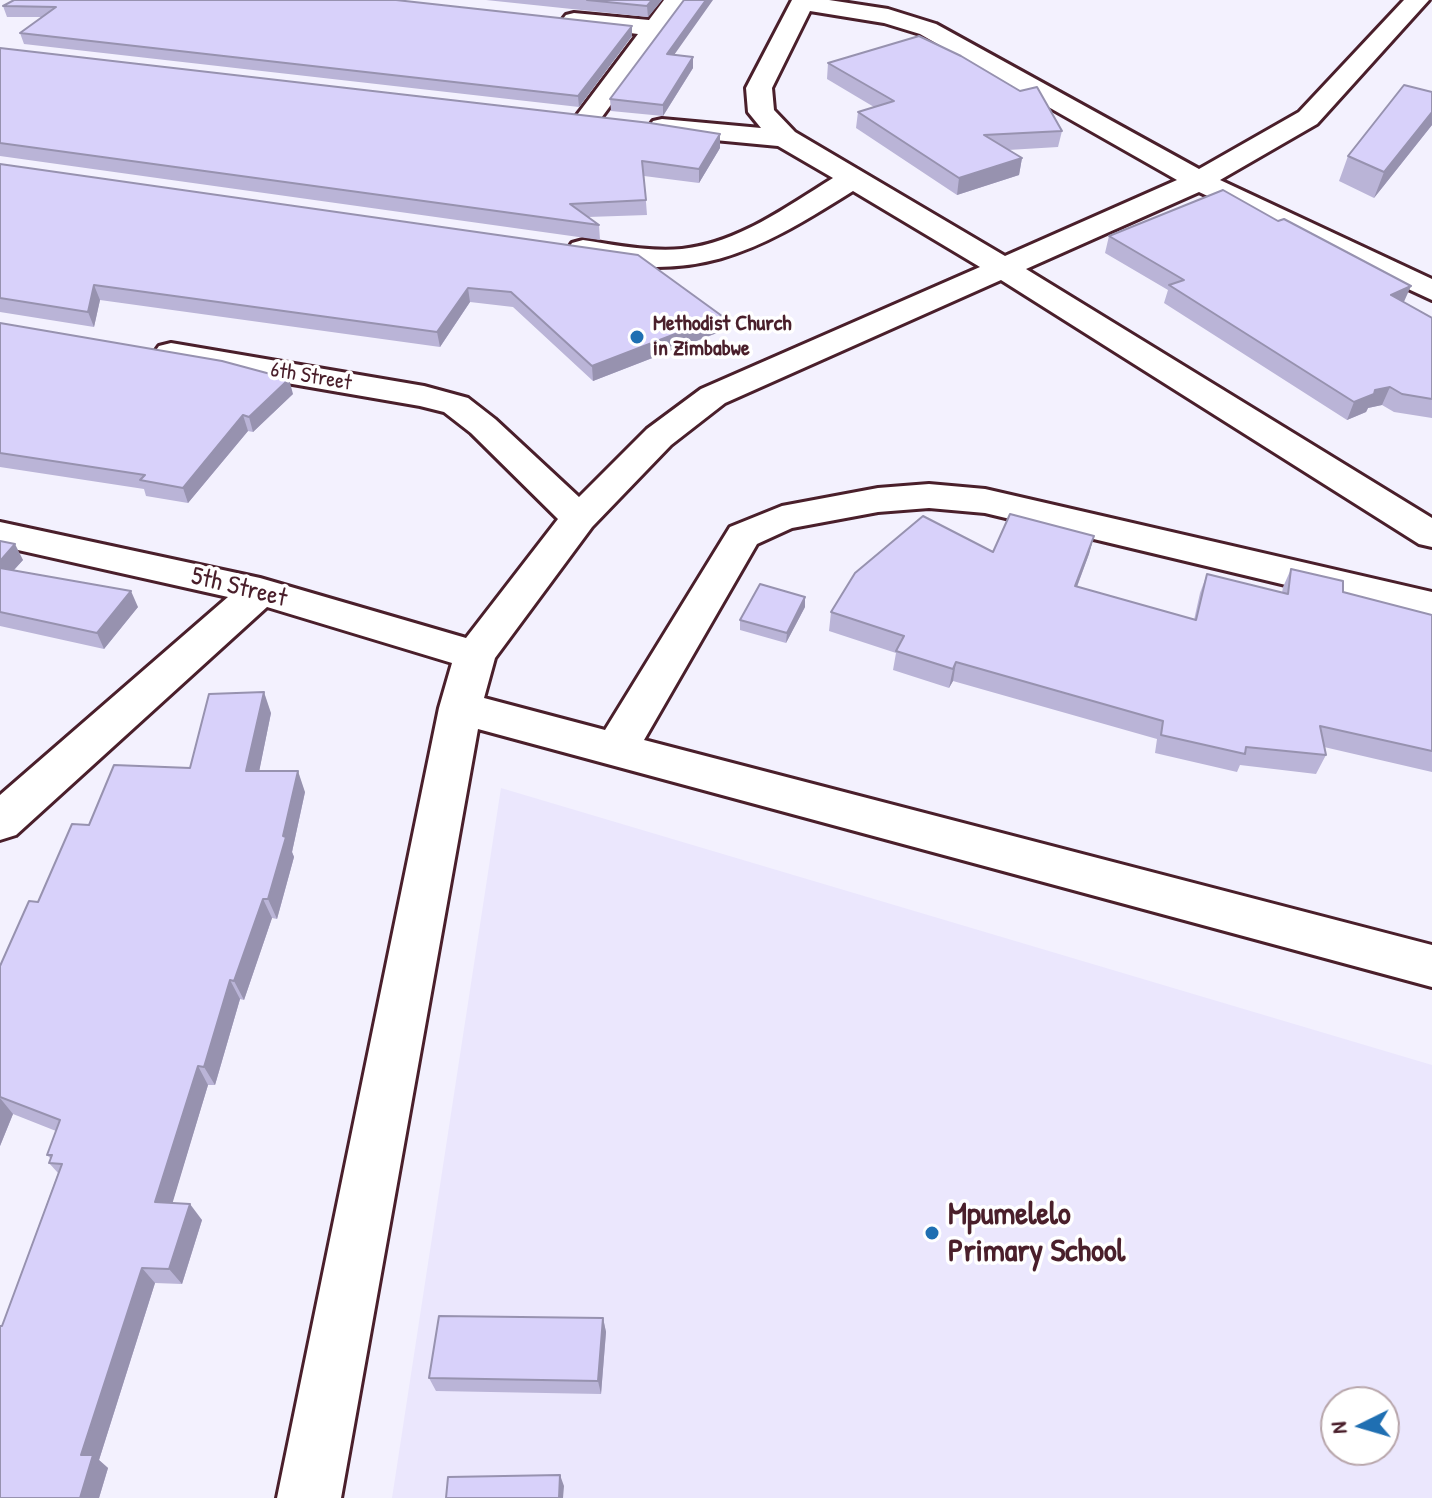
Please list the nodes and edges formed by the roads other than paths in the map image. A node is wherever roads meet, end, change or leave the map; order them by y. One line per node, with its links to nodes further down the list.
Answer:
1 (676, 0): 5 (street)
2 (1417, 0): 10 (street)
3 (803, 1): 8 (street); 10 (street)
4 (546, 17): 5 (street)
5 (653, 28): 7 (street)
6 (556, 115): 7 (street)
7 (587, 119): 8 (street)
8 (785, 138): 9 (street)
9 (852, 179): 11 (street); 12 (street)
10 (1199, 181): 12 (street); 13 (street)
11 (557, 245)
12 (1000, 266): 15 (street); 17 (street)
13 (1432, 291)
14 (141, 348): 15 (street, 6th Street)
15 (579, 518): 20 (street)
16 (0, 534): 18 (street, 5th Street)
17 (1432, 535)
18 (260, 591): 20 (street, 5th Street); 23 (street)
19 (1432, 606): 22 (street)
20 (475, 655): 21 (street)
21 (460, 708): 22 (street); 25 (street)
22 (616, 749): 24 (street)
23 (0, 822)
24 (1432, 966)
25 (309, 1498)

